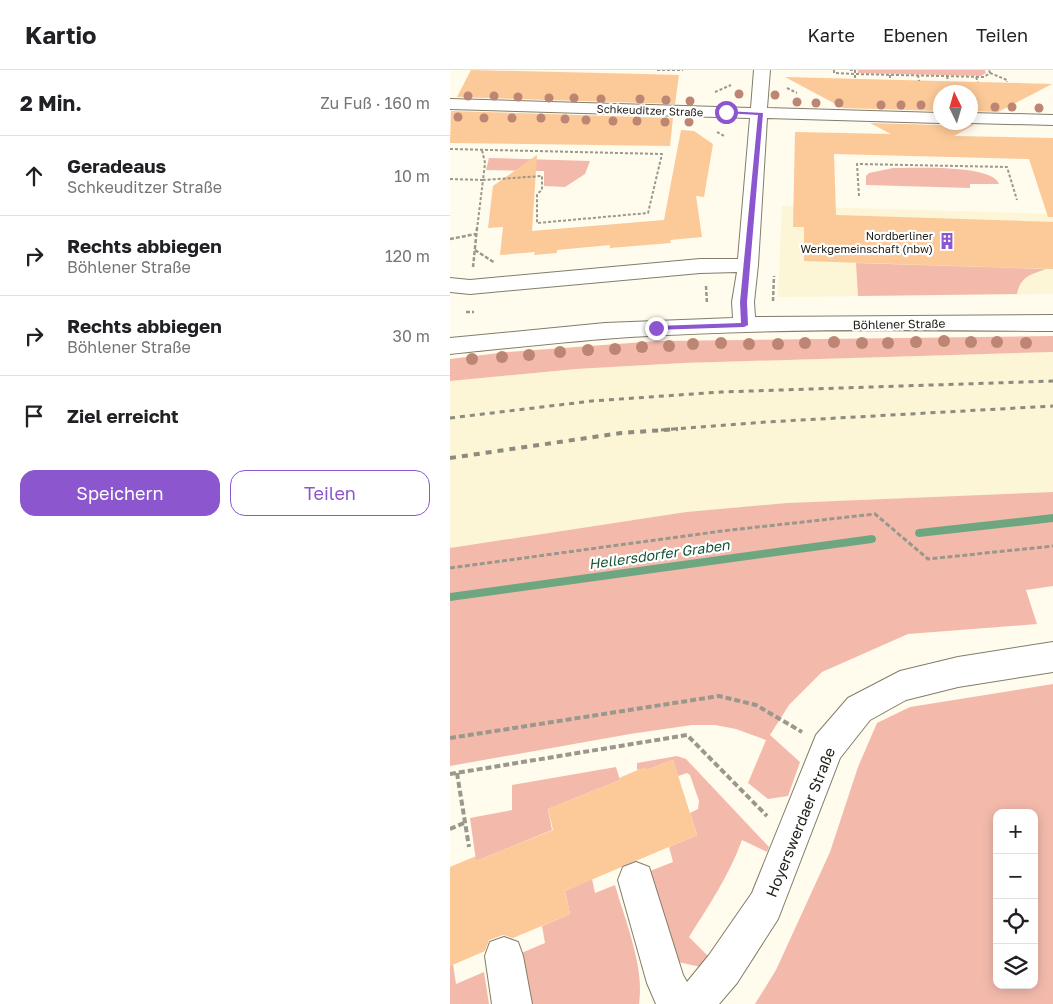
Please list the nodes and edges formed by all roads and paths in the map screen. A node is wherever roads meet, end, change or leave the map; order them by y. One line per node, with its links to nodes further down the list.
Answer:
1 (657, 70): 2 (path)
2 (683, 70)
3 (762, 70): 19 (street)
4 (834, 70): 7 (path)
5 (850, 70): 7 (path)
6 (990, 72): 11 (path); 17 (path)
7 (855, 74): 8 (path); 12 (path)
8 (890, 74): 9 (path); 13 (path)
9 (918, 75): 10 (path); 14 (path)
10 (947, 76): 11 (path); 15 (path)
11 (976, 77): 16 (path)
12 (856, 79)
13 (890, 80)
14 (919, 80)
15 (948, 81)
16 (978, 82)
17 (1007, 82)
18 (450, 104): 19 (street, Schkeuditzer Straße)
19 (760, 113): 20 (street, Schkeuditzer Straße); 33 (street)
20 (933, 118)
21 (978, 118): 22 (street)
22 (1053, 120)
23 (450, 149): 24 (path)
24 (482, 150): 26 (path); 26 (path)
25 (450, 179): 26 (path)
26 (482, 180): 29 (path)
27 (859, 196): 28 (path)
28 (1017, 200)
29 (476, 234): 30 (path); 31 (path)
30 (450, 239)
31 (475, 250): 32 (path); 34 (path)
32 (497, 264)
33 (748, 265): 36 (street); 41 (street)
34 (473, 267)
35 (774, 276): 37 (path)
36 (450, 284)
37 (773, 301)
38 (466, 312): 39 (path)
39 (474, 312)
40 (1053, 323): 41 (street, Böhlener Straße)
41 (744, 325): 42 (street, Böhlener Straße)
42 (450, 346)
43 (1053, 546): 44 (path)
44 (450, 568)
45 (1053, 657): 47 (street, Hoyerswerdaer Straße)
46 (450, 738): 47 (path)
47 (828, 747): 52 (street, Hoyerswerdaer Straße)
48 (457, 773): 49 (path); 50 (path); 52 (path)
49 (450, 774)
50 (464, 824): 51 (path); 53 (path)
51 (450, 829)
52 (792, 842): 58 (street, Hoyerswerdaer Straße)
53 (469, 847)
54 (636, 880): 57 (street)
55 (504, 956): 56 (street)
56 (512, 1004)
57 (678, 1004)
58 (694, 1004)

